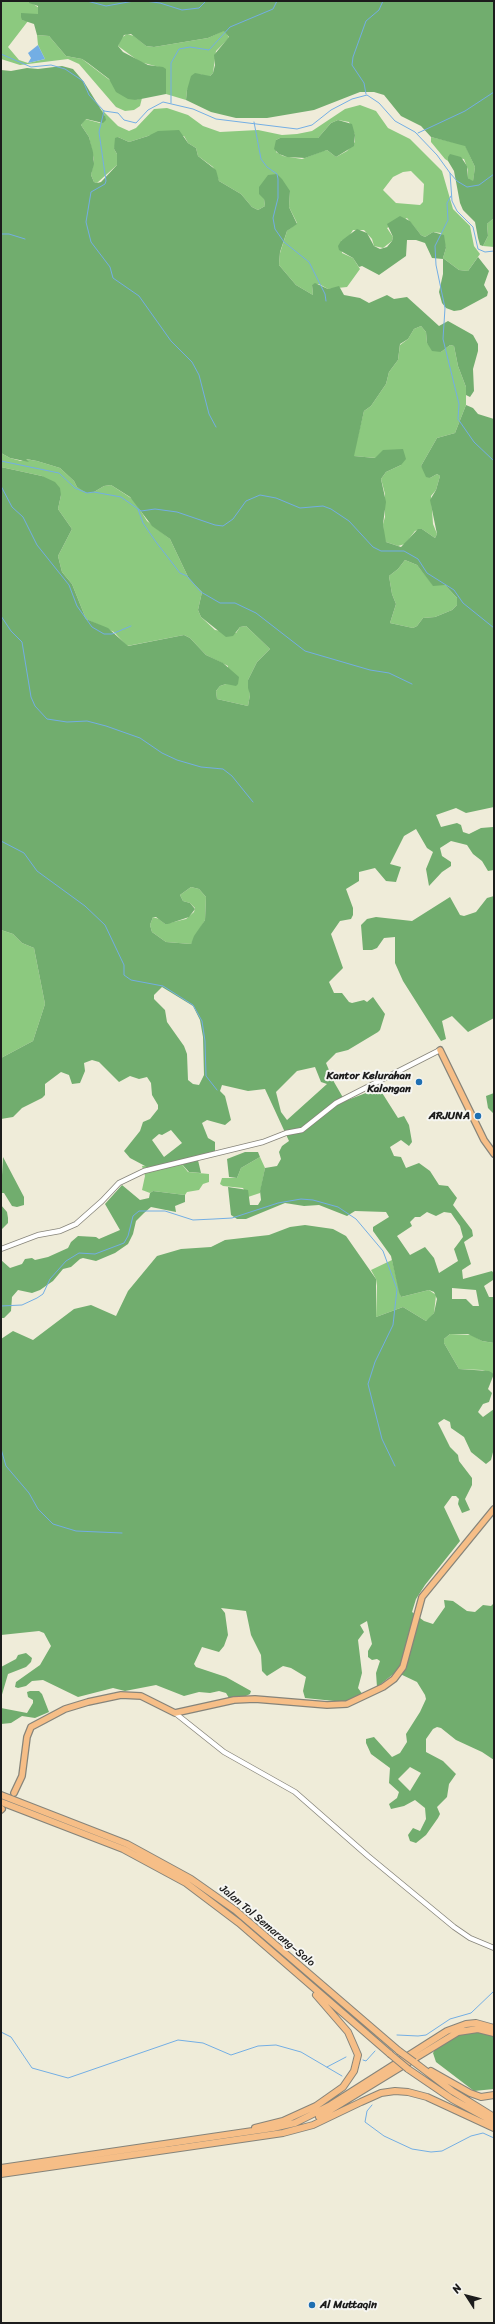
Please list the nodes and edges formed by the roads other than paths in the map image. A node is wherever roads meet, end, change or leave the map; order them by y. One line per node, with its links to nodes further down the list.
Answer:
1 (440, 1050): 2 (main road); 3 (street)
2 (494, 1154)
3 (1, 1249)
4 (494, 1509): 5 (main road)
5 (184, 1712): 6 (main road); 7 (main road)
6 (175, 1713): 7 (street); 8 (main road)
7 (182, 1718): 11 (street)
8 (14, 1793)
9 (1, 1795): 15 (highway, Jalan Tol Semarang–Solo, bridge)
10 (1, 1807): 12 (highway, Jalan Tol Semarang–Solo)
11 (494, 1948)
12 (289, 1966): 18 (highway, Jalan Tol Semarang–Solo, bridge); 21 (highway)
13 (494, 2028): 21 (highway)
14 (494, 2033): 20 (highway)
15 (415, 2062): 16 (highway); 17 (highway, Jalan Tol Semarang–Solo)
16 (494, 2095)
17 (494, 2117)
18 (494, 2122)
19 (494, 2128): 20 (highway)
20 (283, 2133): 23 (highway)
21 (230, 2135): 22 (highway)
22 (1, 2168)
23 (1, 2174)

